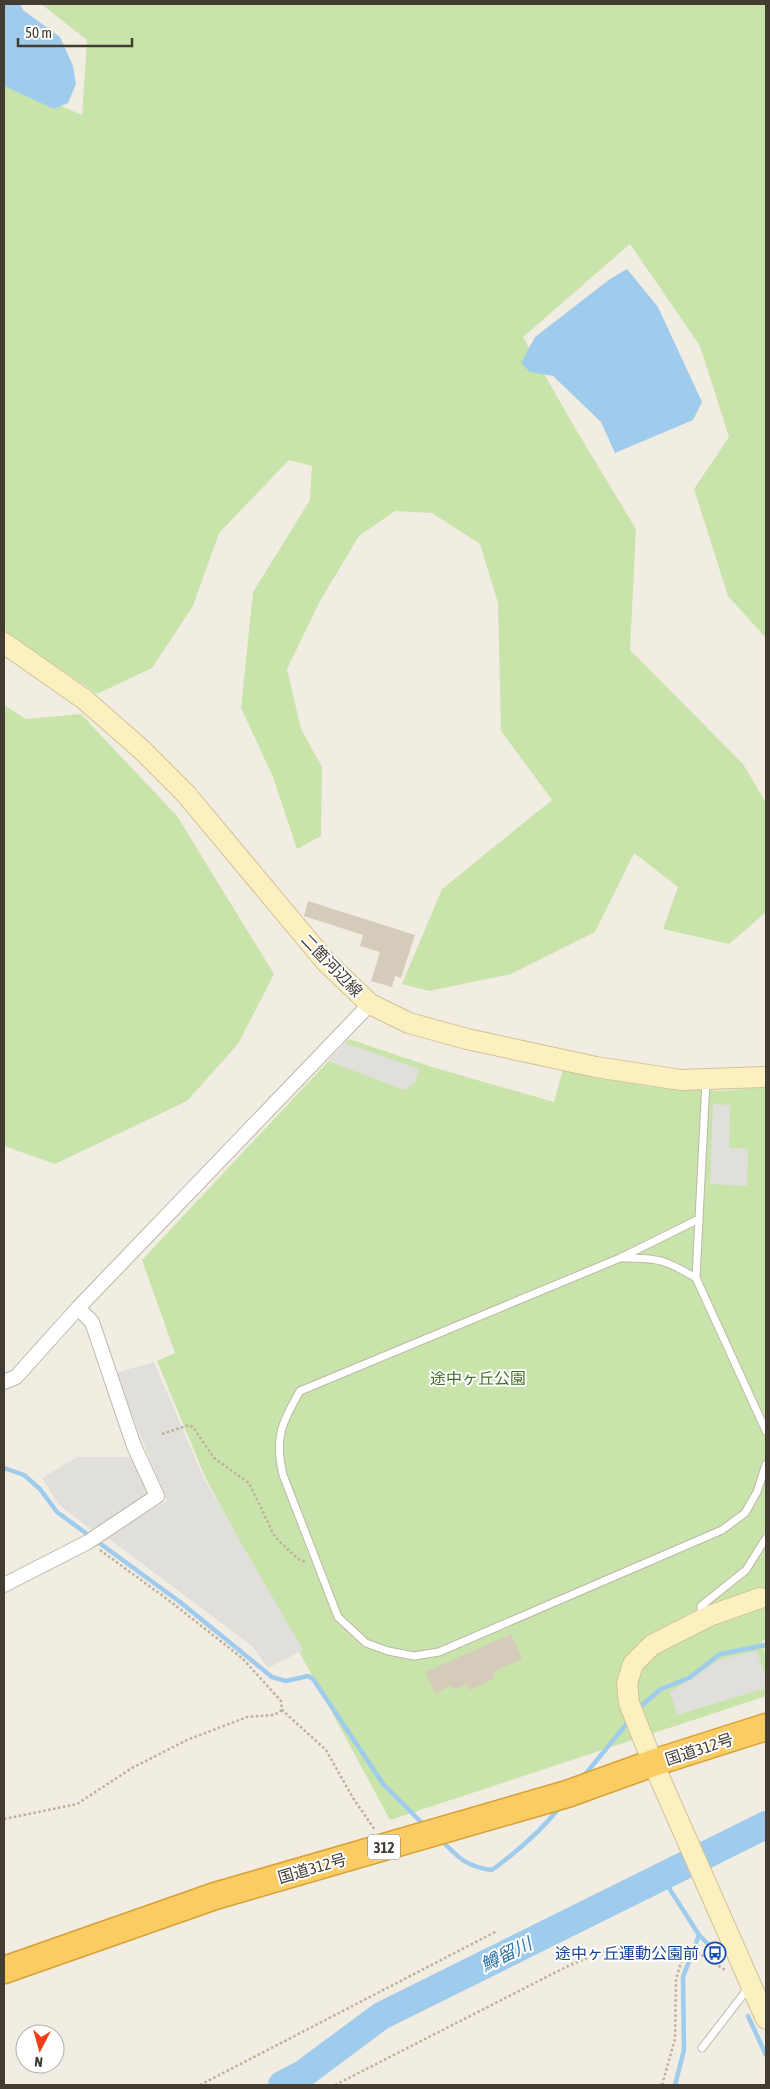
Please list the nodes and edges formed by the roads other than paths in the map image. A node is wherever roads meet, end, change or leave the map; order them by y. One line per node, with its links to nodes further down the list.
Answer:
1 (4, 643): 2 (main road, 二箇河辺線)
2 (370, 1004): 4 (main road, 二箇河辺線); 8 (street)
3 (766, 1077): 4 (main road, 二箇河辺線)
4 (706, 1080): 5 (lane)
5 (699, 1219): 6 (lane); 7 (lane)
6 (620, 1258): 7 (lane); 11 (lane)
7 (696, 1278): 10 (lane)
8 (78, 1308): 9 (street); 13 (street)
9 (4, 1382)
10 (766, 1431)
11 (766, 1464)
12 (766, 1538): 15 (lane)
13 (4, 1585)
14 (763, 1597): 15 (main road)
15 (701, 1620): 17 (main road)
16 (766, 1727): 17 (highway, 国道312号 / 312)
17 (653, 1763): 18 (highway, 国道312号 / 312); 19 (main road)
18 (4, 1970)
19 (750, 1985): 20 (main road); 21 (lane)
20 (766, 2019)
21 (702, 2048)

